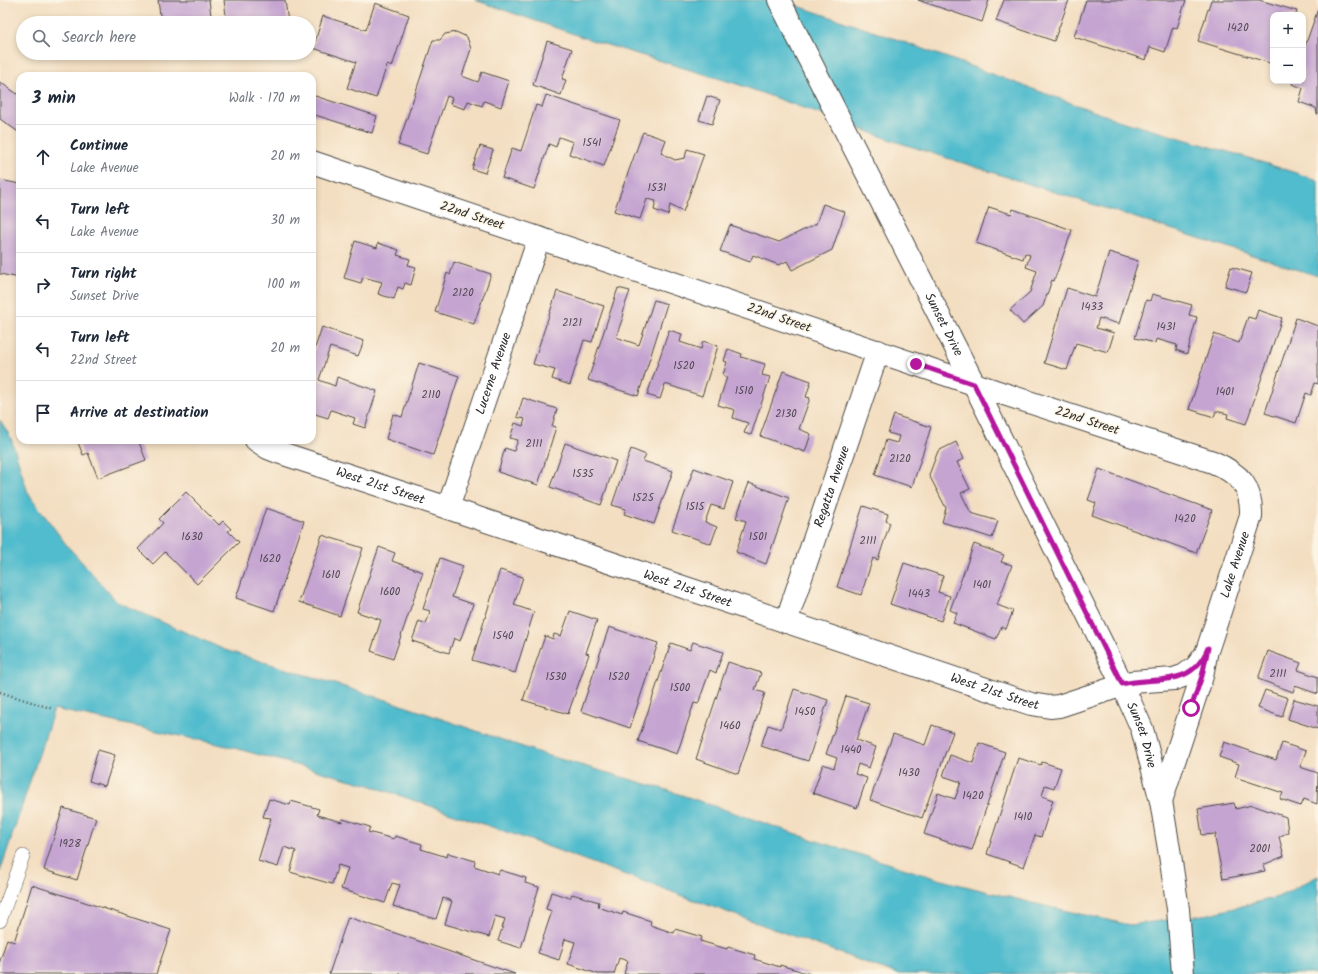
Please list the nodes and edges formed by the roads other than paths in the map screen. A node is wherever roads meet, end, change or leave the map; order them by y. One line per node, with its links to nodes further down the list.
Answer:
1 (779, 0): 5 (street, Sunset Drive)
2 (316, 163): 3 (street, 22nd Street)
3 (539, 238): 4 (street, 22nd Street); 8 (street, Lucerne Avenue)
4 (878, 352): 5 (street, 22nd Street); 9 (street, Regatta Avenue)
5 (974, 384): 7 (street, 22nd Street); 11 (street, Sunset Drive)
6 (262, 444): 8 (street, West 21st Street)
7 (1243, 481): 10 (street, Lake Avenue)
8 (448, 508): 9 (street, West 21st Street)
9 (786, 622): 11 (street, West 21st Street)
10 (1208, 648): 11 (street, Lake Avenue); 12 (street, Lake Avenue)
11 (1122, 684): 12 (street, Sunset Drive)
12 (1161, 801): 15 (street, Sunset Drive)
13 (24, 856): 14 (lane)
14 (0, 921)
15 (1183, 974)

